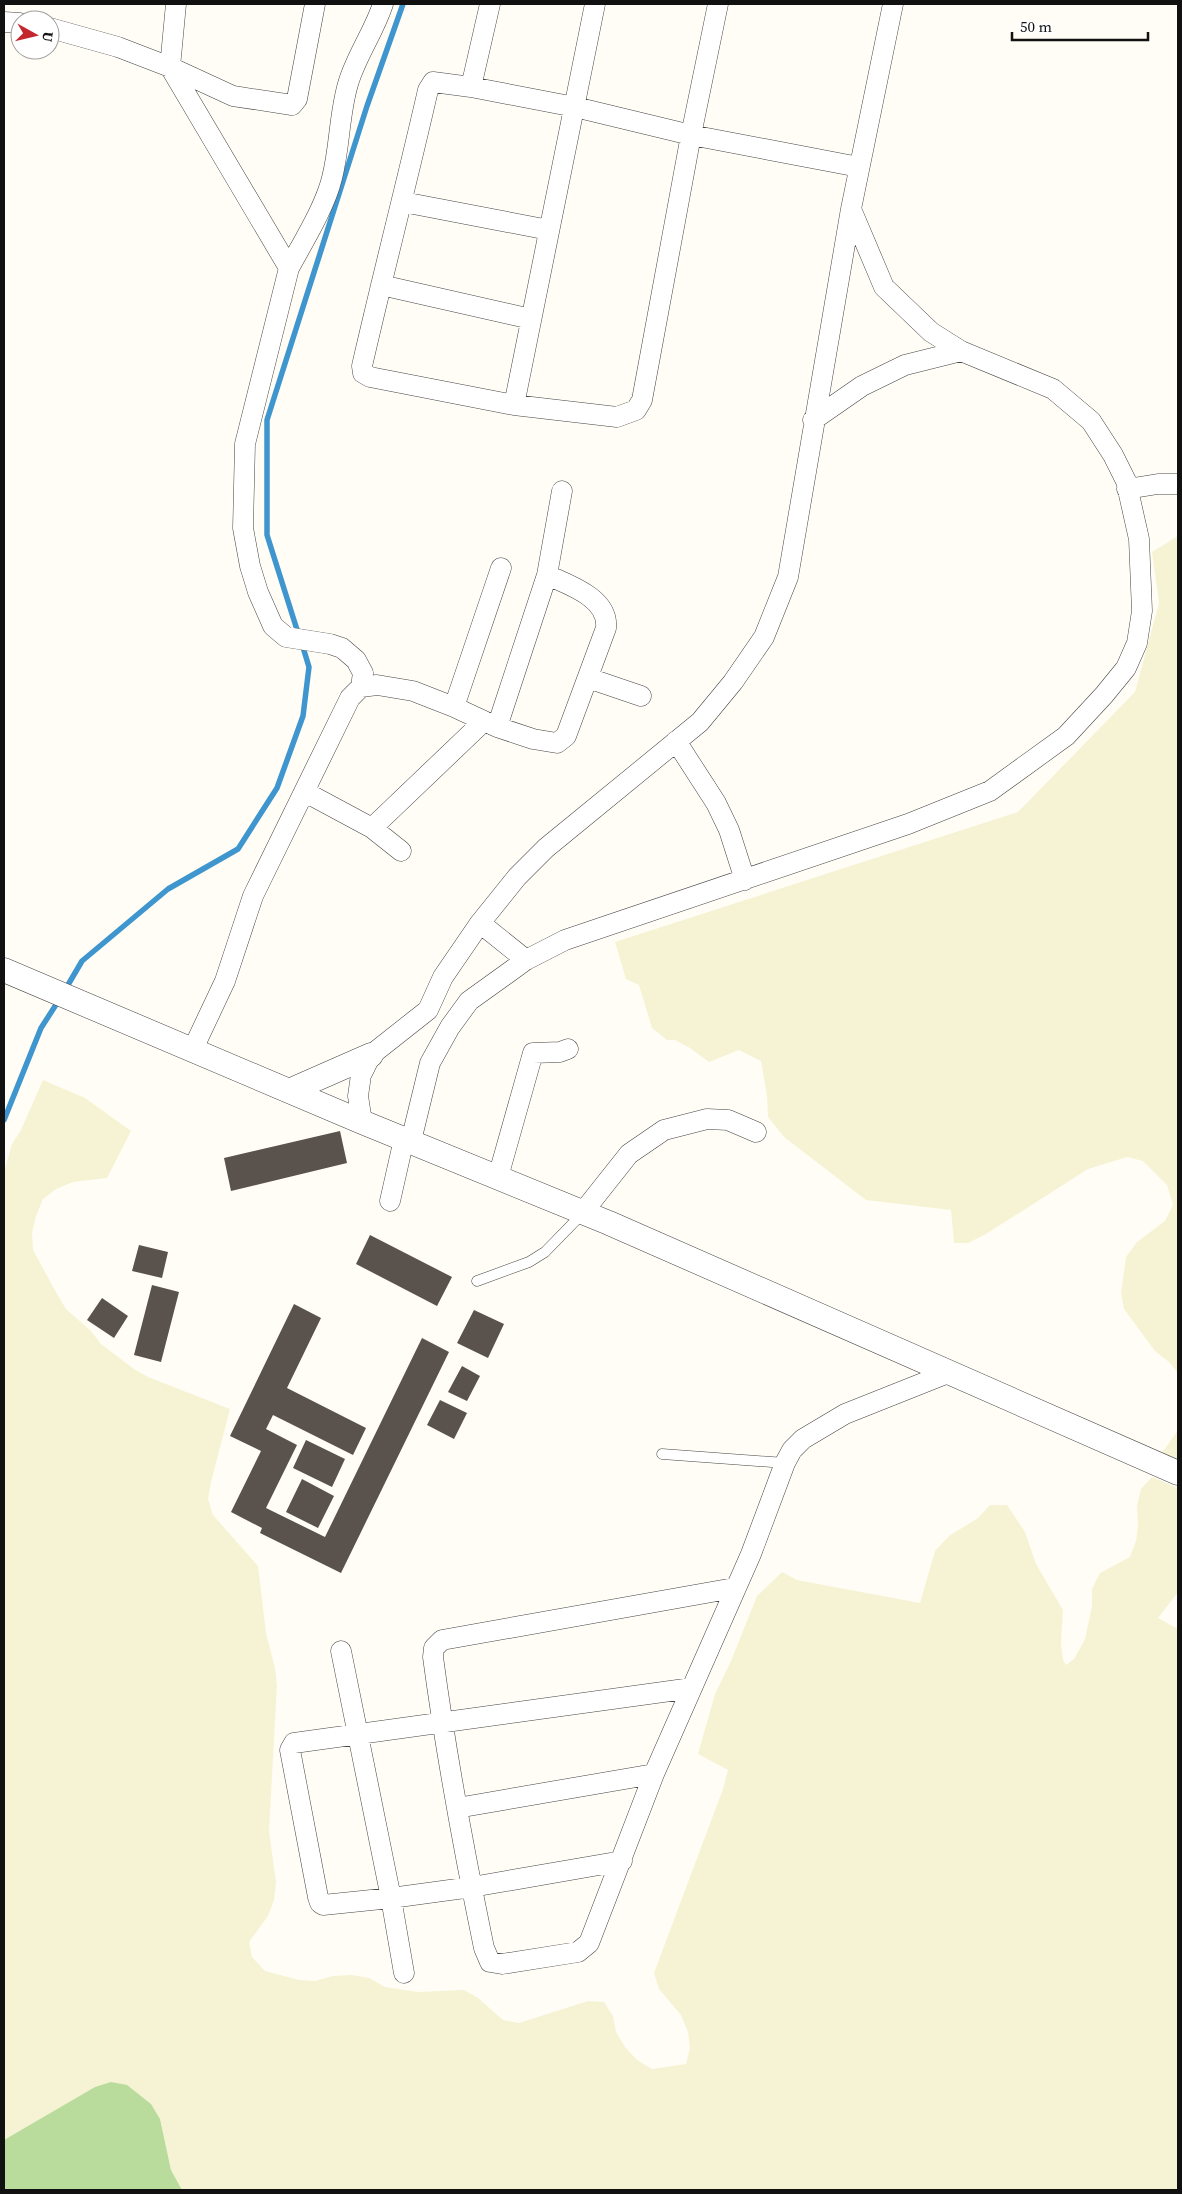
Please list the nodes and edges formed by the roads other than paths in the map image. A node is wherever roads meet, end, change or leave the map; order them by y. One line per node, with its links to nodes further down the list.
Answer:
1 (176, 4): 9 (street)
2 (315, 4): 9 (street)
3 (383, 4): 17 (street)
4 (490, 4): 10 (street)
5 (595, 4): 11 (street)
6 (718, 4): 12 (street)
7 (893, 4): 13 (street)
8 (60, 31): 9 (street)
9 (170, 67): 17 (street)
10 (471, 87): 11 (street); 14 (street)
11 (575, 107): 12 (street); 16 (street)
12 (691, 135): 13 (street); 21 (street)
13 (859, 167): 15 (street)
14 (403, 202): 16 (street); 18 (street)
15 (851, 209): 20 (street); 22 (street)
16 (550, 230): 19 (street)
17 (289, 268): 29 (street)
18 (381, 285): 19 (street); 21 (street)
19 (531, 319): 21 (street)
20 (961, 351): 22 (street); 24 (street)
21 (514, 405)
22 (813, 420): 33 (street)
23 (1178, 484): 24 (street)
24 (1128, 489): 37 (street)
25 (562, 491): 27 (street)
26 (501, 568): 31 (street)
27 (547, 575): 28 (street); 32 (street)
28 (588, 678): 30 (street); 32 (street)
29 (361, 687): 31 (street); 34 (street)
30 (641, 696)
31 (454, 707): 32 (street)
32 (490, 724): 35 (street)
33 (676, 741): 37 (street); 38 (street)
34 (305, 792): 35 (street); 44 (street)
35 (372, 828): 36 (street)
36 (401, 851)
37 (745, 880): 39 (street)
38 (480, 923): 39 (street); 41 (street)
39 (526, 960): 42 (street)
40 (14, 974): 44 (street)
41 (428, 1010): 42 (street); 45 (street)
42 (450, 1027): 49 (street)
43 (568, 1049): 50 (street)
44 (192, 1051): 46 (street)
45 (371, 1055): 46 (street); 47 (street)
46 (289, 1091): 47 (street)
47 (362, 1122): 49 (street)
48 (756, 1132): 52 (street)
49 (408, 1140): 50 (street); 51 (street)
50 (498, 1177): 52 (street)
51 (390, 1202)
52 (583, 1212): 53 (lane); 54 (street)
53 (477, 1281)
54 (948, 1372): 56 (street); 57 (street)
55 (662, 1454): 56 (lane)
56 (785, 1463): 58 (street)
57 (1178, 1473)
58 (734, 1588): 60 (street); 61 (street)
59 (341, 1651): 62 (street)
60 (692, 1688): 61 (street); 63 (street)
61 (442, 1724): 62 (street); 64 (street)
62 (359, 1735): 67 (street); 67 (street)
63 (654, 1774): 64 (street); 65 (street)
64 (457, 1808): 66 (street)
65 (622, 1860): 66 (street); 66 (street)
66 (472, 1887): 67 (street)
67 (391, 1898): 68 (street)
68 (404, 1973)

